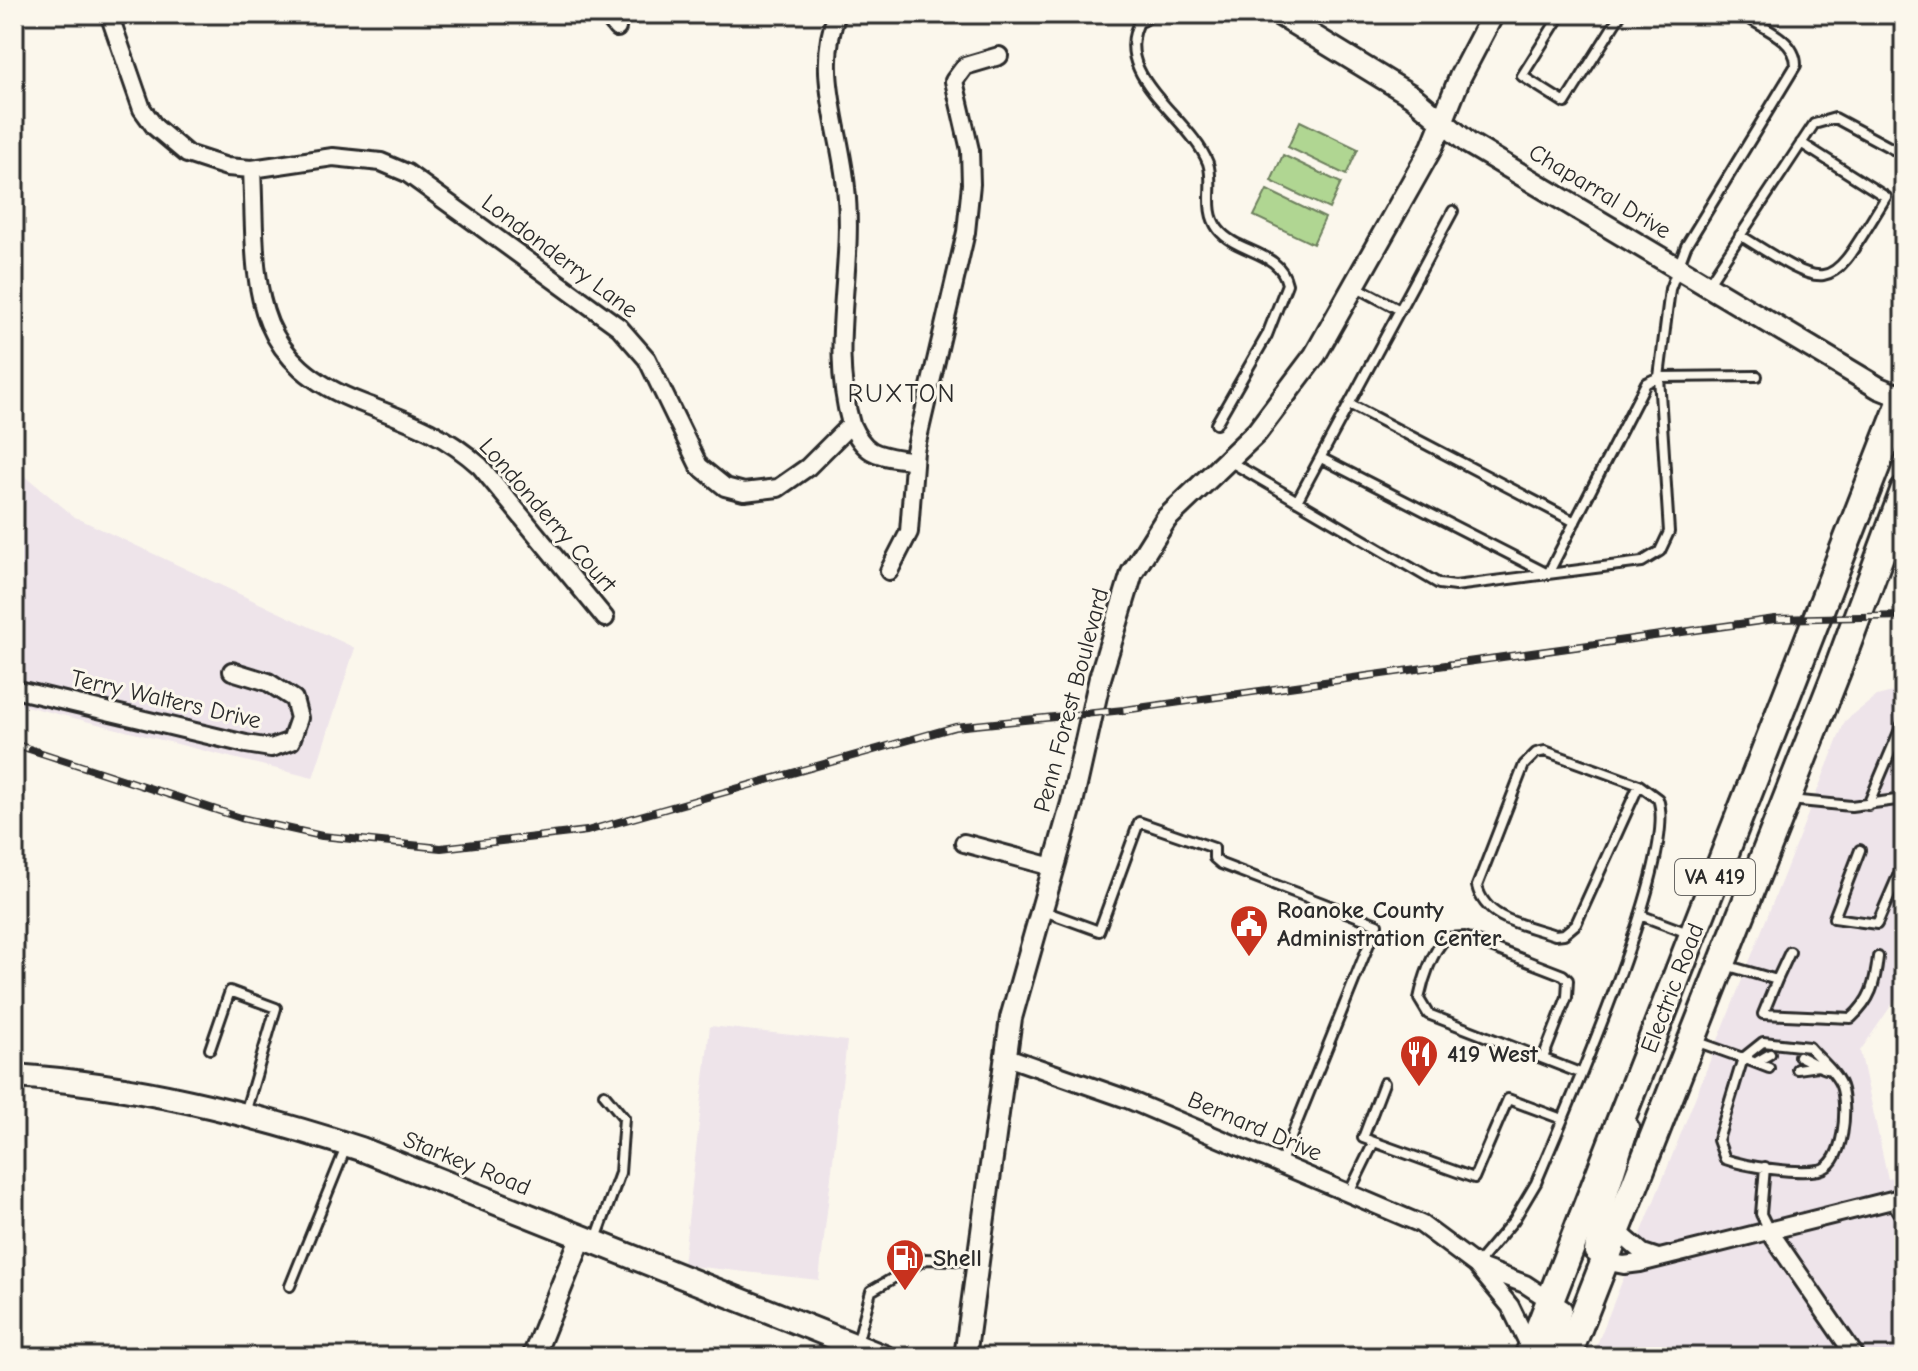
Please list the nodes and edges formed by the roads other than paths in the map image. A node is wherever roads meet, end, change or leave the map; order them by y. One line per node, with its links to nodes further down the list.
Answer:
1 (109, 14): 15 (street, Londonderry Lane)
2 (606, 14): 10 (street)
3 (837, 14): 26 (street)
4 (1278, 14): 12 (street, Chaparral Drive)
5 (1493, 14): 12 (street, Penn Forest Boulevard)
6 (1561, 14): 7 (lane)
7 (1613, 14)
8 (1741, 14): 18 (lane)
9 (1142, 15): 27 (lane)
10 (617, 28)
11 (999, 56): 30 (street)
12 (1442, 121): 18 (street, Chaparral Drive); 19 (street, Penn Forest Boulevard)
13 (1801, 143): 14 (lane); 17 (lane); 17 (lane)
14 (1904, 155)
15 (252, 169): 26 (street, Londonderry Lane); 36 (street, Londonderry Court)
16 (1453, 211): 21 (lane)
17 (1740, 235): 20 (lane)
18 (1677, 267): 20 (street, Chaparral Drive); 23 (lane)
19 (1354, 286): 21 (lane); 29 (street, Penn Forest Boulevard)
20 (1707, 286): 24 (street, Chaparral Drive)
21 (1400, 310): 25 (lane)
22 (1757, 376): 23 (lane)
23 (1659, 377): 33 (lane); 35 (lane)
24 (1904, 397): 50 (main road, Electric Road / VA 419)
25 (1349, 404): 28 (lane); 33 (lane)
26 (851, 424): 30 (street)
27 (1216, 424)
28 (1321, 458): 32 (lane); 35 (lane)
29 (1229, 460): 32 (lane); 47 (street, Penn Forest Boulevard)
30 (914, 461): 34 (street)
31 (1904, 491): 41 (main road, Electric Road / VA 419)
32 (1297, 501): 35 (lane)
33 (1575, 522): 35 (lane)
34 (889, 571)
35 (1548, 574)
36 (605, 618)
37 (232, 671): 38 (street, Terry Walters Drive)
38 (14, 689)
39 (1904, 720): 43 (lane)
40 (1639, 785): 40 (lane); 49 (lane)
41 (1786, 799): 43 (lane); 53 (main road, Electric Road / VA 419)
42 (1904, 799): 43 (lane)
43 (1868, 805)
44 (964, 843): 47 (street)
45 (1860, 850): 46 (lane)
46 (1904, 862)
47 (1053, 867): 48 (street, Penn Forest Boulevard)
48 (1040, 910): 58 (street, Penn Forest Boulevard); 76 (lane)
49 (1640, 915): 50 (lane); 67 (lane)
50 (1693, 935): 70 (main road, Electric Road / VA 419)
51 (1790, 952): 54 (lane)
52 (1878, 957): 54 (lane)
53 (1721, 964): 54 (lane); 55 (main road, Electric Road / VA 419)
54 (1777, 980)
55 (1691, 1040): 61 (lane); 81 (main road, Electric Road / VA 419)
56 (210, 1049): 72 (lane)
57 (1770, 1054): 62 (lane)
58 (1004, 1056): 76 (street, Bernard Drive); 85 (street, Penn Forest Boulevard)
59 (1799, 1056): 63 (lane)
60 (1543, 1058): 60 (lane); 67 (lane)
61 (1743, 1058): 62 (lane); 66 (lane); 77 (lane)
62 (1758, 1061): 64 (lane)
63 (1818, 1066): 65 (lane); 66 (lane)
64 (1769, 1068)
65 (1797, 1069)
66 (1831, 1071): 77 (lane)
67 (1580, 1073): 73 (lane)
68 (14, 1076): 72 (main road, Starkey Road)
69 (1384, 1083): 74 (lane)
70 (1632, 1091): 86 (street); 89 (main road, Electric Road / VA 419)
71 (604, 1094): 83 (lane)
72 (245, 1114): 75 (main road, Starkey Road)
73 (1562, 1119): 74 (lane); 87 (lane)
74 (1374, 1142): 78 (lane)
75 (347, 1144): 83 (main road, Starkey Road); 88 (lane)
76 (1281, 1162): 78 (street, Bernard Drive)
77 (1765, 1167): 82 (lane)
78 (1350, 1191): 87 (street, Bernard Drive)
79 (1897, 1199): 80 (lane); 82 (street)
80 (1904, 1222)
81 (1616, 1230): 84 (street); 86 (main road, Electric Road / VA 419)
82 (1770, 1232): 84 (street); 96 (street)
83 (588, 1240): 90 (main road, Starkey Road); 92 (street)
84 (1660, 1259): 86 (street)
85 (979, 1261): 90 (lane); 94 (street, Penn Forest Boulevard)
86 (1604, 1261): 95 (main road, Electric Road / VA 419)
87 (1476, 1265): 89 (street, Bernard Drive); 91 (street, Bernard Drive)
88 (290, 1286)
89 (1551, 1299): 91 (main road, Electric Road / VA 419)
90 (857, 1346): 93 (main road, Starkey Road)
91 (1536, 1354)
92 (533, 1357)
93 (884, 1357)
94 (965, 1357)
95 (1567, 1357)
96 (1856, 1357)

